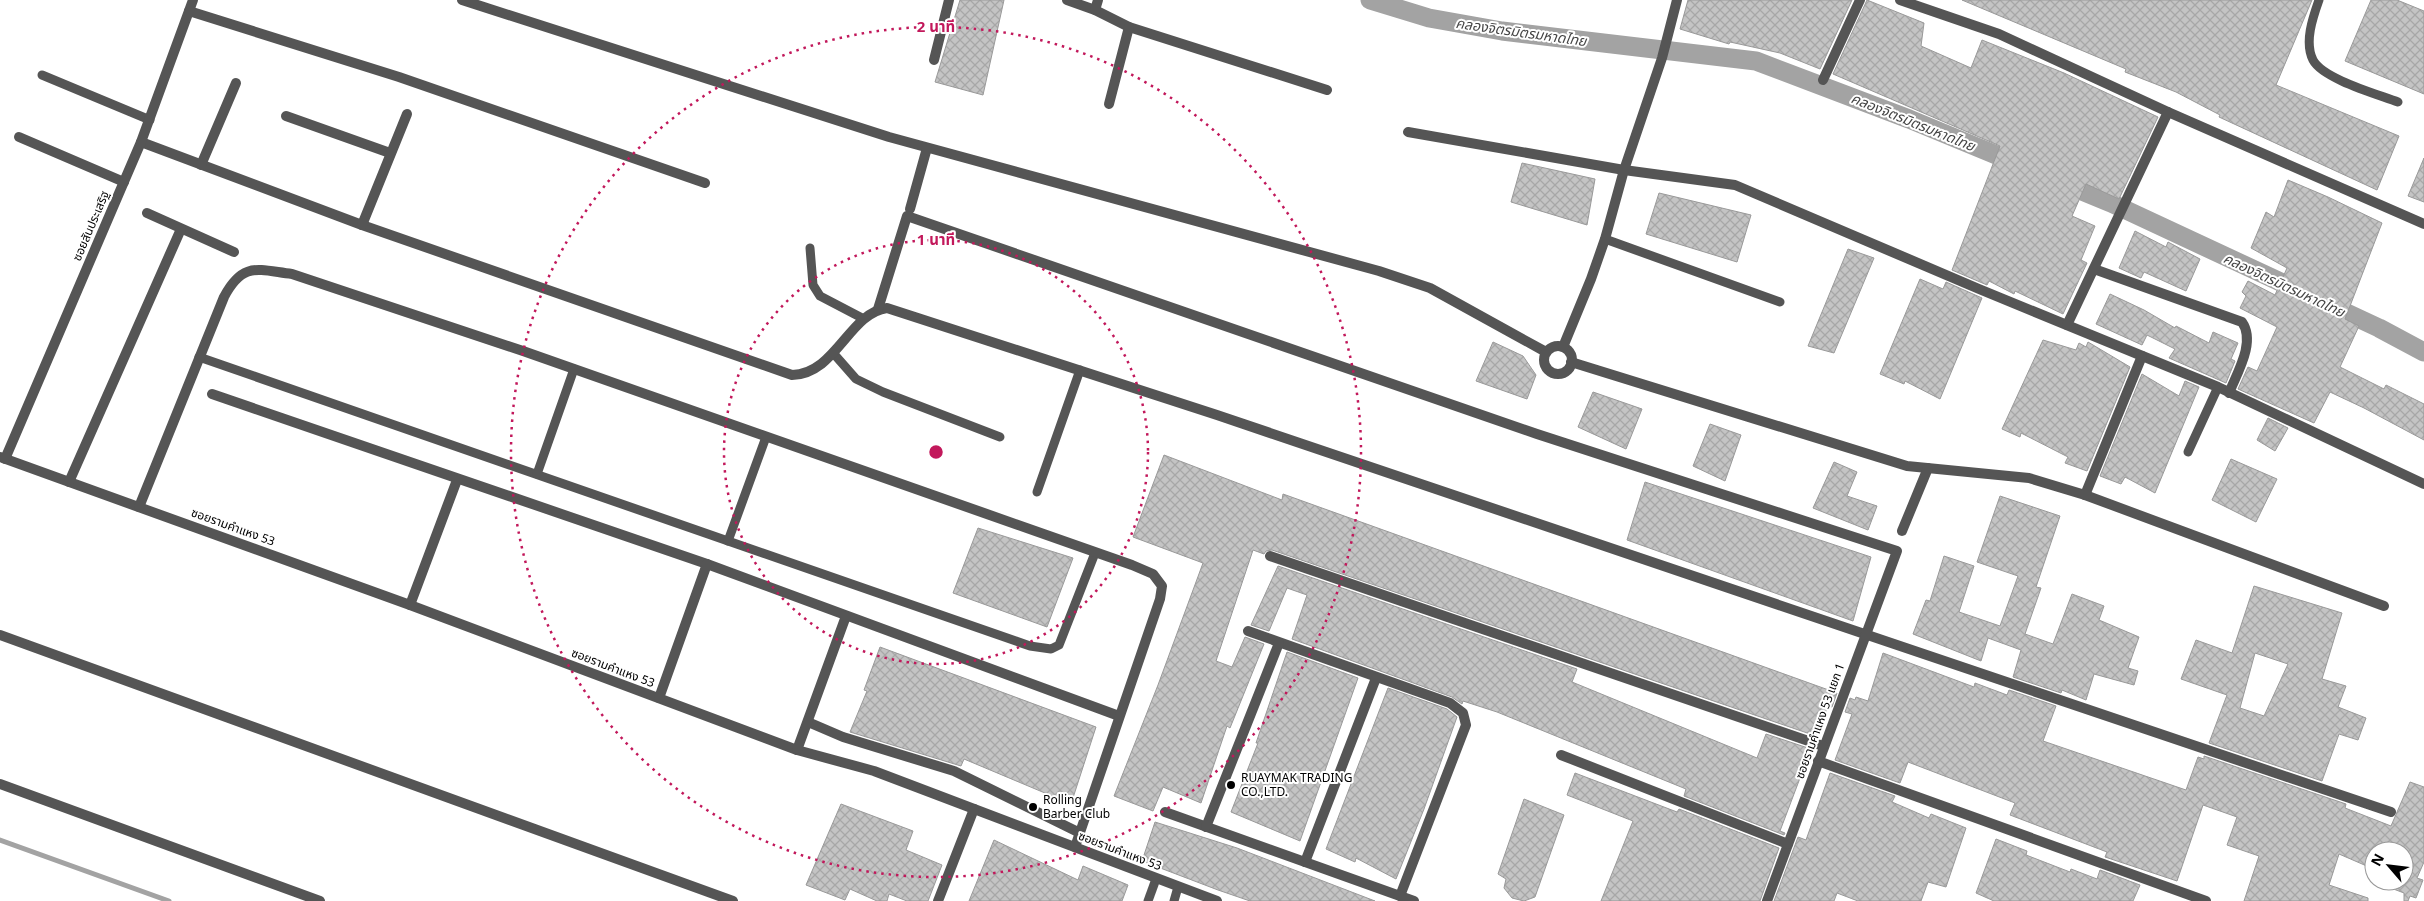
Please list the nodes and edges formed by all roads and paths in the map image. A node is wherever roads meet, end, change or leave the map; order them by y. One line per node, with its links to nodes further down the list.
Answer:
1 (193, 0): 10 (street, ซอยสันประเสริฐ)
2 (462, 0): 26 (street)
3 (949, 0): 12 (street)
4 (1067, 0): 9 (street)
5 (1677, 0): 29 (street)
6 (1860, 0): 14 (street)
7 (1900, 0): 19 (street)
8 (2319, 0): 17 (lane)
9 (1097, 5): 11 (street)
10 (189, 11): 22 (street, ซอยสันประเสริฐ); 31 (street)
11 (1129, 27): 16 (street); 18 (street)
12 (934, 60)
13 (42, 75): 22 (lane)
14 (1823, 80)
15 (236, 83): 28 (street)
16 (1327, 90)
17 (2398, 102)
18 (1109, 104)
19 (2168, 112): 34 (street); 40 (street)
20 (407, 114): 27 (street)
21 (286, 116): 27 (street)
22 (150, 120): 25 (street, ซอยสันประเสริฐ)
23 (1408, 132): 29 (street)
24 (19, 137): 30 (street)
25 (141, 142): 28 (street); 30 (street, ซอยสันประเสริฐ)
26 (927, 148): 32 (street); 46 (street)
27 (390, 154): 35 (street)
28 (201, 165): 35 (street)
29 (1624, 170): 37 (street); 44 (street)
30 (124, 182): 59 (street, ซอยสันประเสริฐ)
31 (705, 183)
32 (910, 209)
33 (147, 212): 36 (street)
34 (2424, 224)
35 (362, 225): 47 (street)
36 (181, 229): 39 (street); 63 (street)
37 (1604, 239): 41 (lane); 45 (street)
38 (810, 248): 43 (lane)
39 (234, 252)
40 (2094, 269): 44 (street); 54 (street)
41 (1780, 302)
42 (878, 309): 43 (street); 52 (street); 77 (street, ซอยรามคำแหง 53 แยก 1)
43 (864, 319): 47 (street)
44 (2067, 326): 48 (street)
45 (1563, 347): 46 (street); 50 (street)
46 (1546, 352): 50 (street)
47 (834, 354): 57 (lane)
48 (2142, 356): 53 (street); 66 (street)
49 (200, 357): 51 (street); 61 (lane); 67 (street)
50 (1572, 362): 60 (street)
51 (574, 369): 56 (street); 61 (lane)
52 (1080, 370): 65 (lane); 77 (street)
53 (2218, 388): 54 (street); 58 (lane)
54 (2229, 393): 64 (street)
55 (212, 394): 62 (street)
56 (766, 437): 69 (lane); 70 (street)
57 (1000, 437)
58 (2188, 452)
59 (2, 458): 63 (street, ซอยรามคำแหง 53)
60 (1928, 468): 66 (street); 68 (street)
61 (537, 474): 69 (lane)
62 (457, 480): 72 (street); 73 (street)
63 (69, 482): 67 (street, ซอยรามคำแหง 53)
64 (2424, 484)
65 (1037, 492)
66 (2085, 495): 74 (street)
67 (139, 506): 73 (street, ซอยรามคำแหง 53)
68 (1902, 531)
69 (728, 541): 70 (lane)
70 (1095, 553): 82 (street)
71 (1270, 556): 84 (street)
72 (707, 564): 75 (street); 81 (street)
73 (410, 605): 81 (street, ซอยรามคำแหง 53)
74 (2384, 606)
75 (846, 616): 82 (street); 83 (street)
76 (1248, 631): 79 (street)
77 (1866, 633): 84 (street, ซอยรามคำแหง 53 แยก 1); 91 (street)
78 (0, 635): 101 (street)
79 (1279, 643): 80 (street); 92 (street)
80 (1376, 678): 96 (street); 99 (street)
81 (659, 698): 85 (street, ซอยรามคำแหง 53)
82 (1119, 716): 93 (street)
83 (808, 722): 85 (street); 93 (street)
84 (1823, 746): 87 (street, ซอยรามคำแหง 53 แยก 1)
85 (798, 750): 89 (street, ซอยรามคำแหง 53)
86 (1562, 755): 94 (street)
87 (1818, 761): 94 (street, ซอยรามคำแหง 53 แยก 1); 108 (street)
88 (0, 784): 100 (street)
89 (974, 809): 95 (street, ซอยรามคำแหง 53); 102 (street)
90 (1165, 812): 92 (street)
91 (2391, 812)
92 (1206, 827): 96 (street)
93 (1080, 833): 95 (street)
94 (1788, 844): 107 (street, ซอยรามคำแหง 53 แยก 1)
95 (1075, 847): 97 (street, ซอยรามคำแหง 53)
96 (1305, 862): 99 (street)
97 (1156, 879): 98 (street, ซอยรามคำแหง 53); 103 (lane)
98 (1178, 887): 104 (lane); 105 (street, ซอยรามคำแหง 53)
99 (1400, 896): 106 (street)
100 (320, 901)
101 (733, 901)
102 (938, 901)
103 (1148, 901)
104 (1174, 901)
105 (1217, 901)
106 (1414, 901)
107 (1767, 901)
108 (2206, 901)

